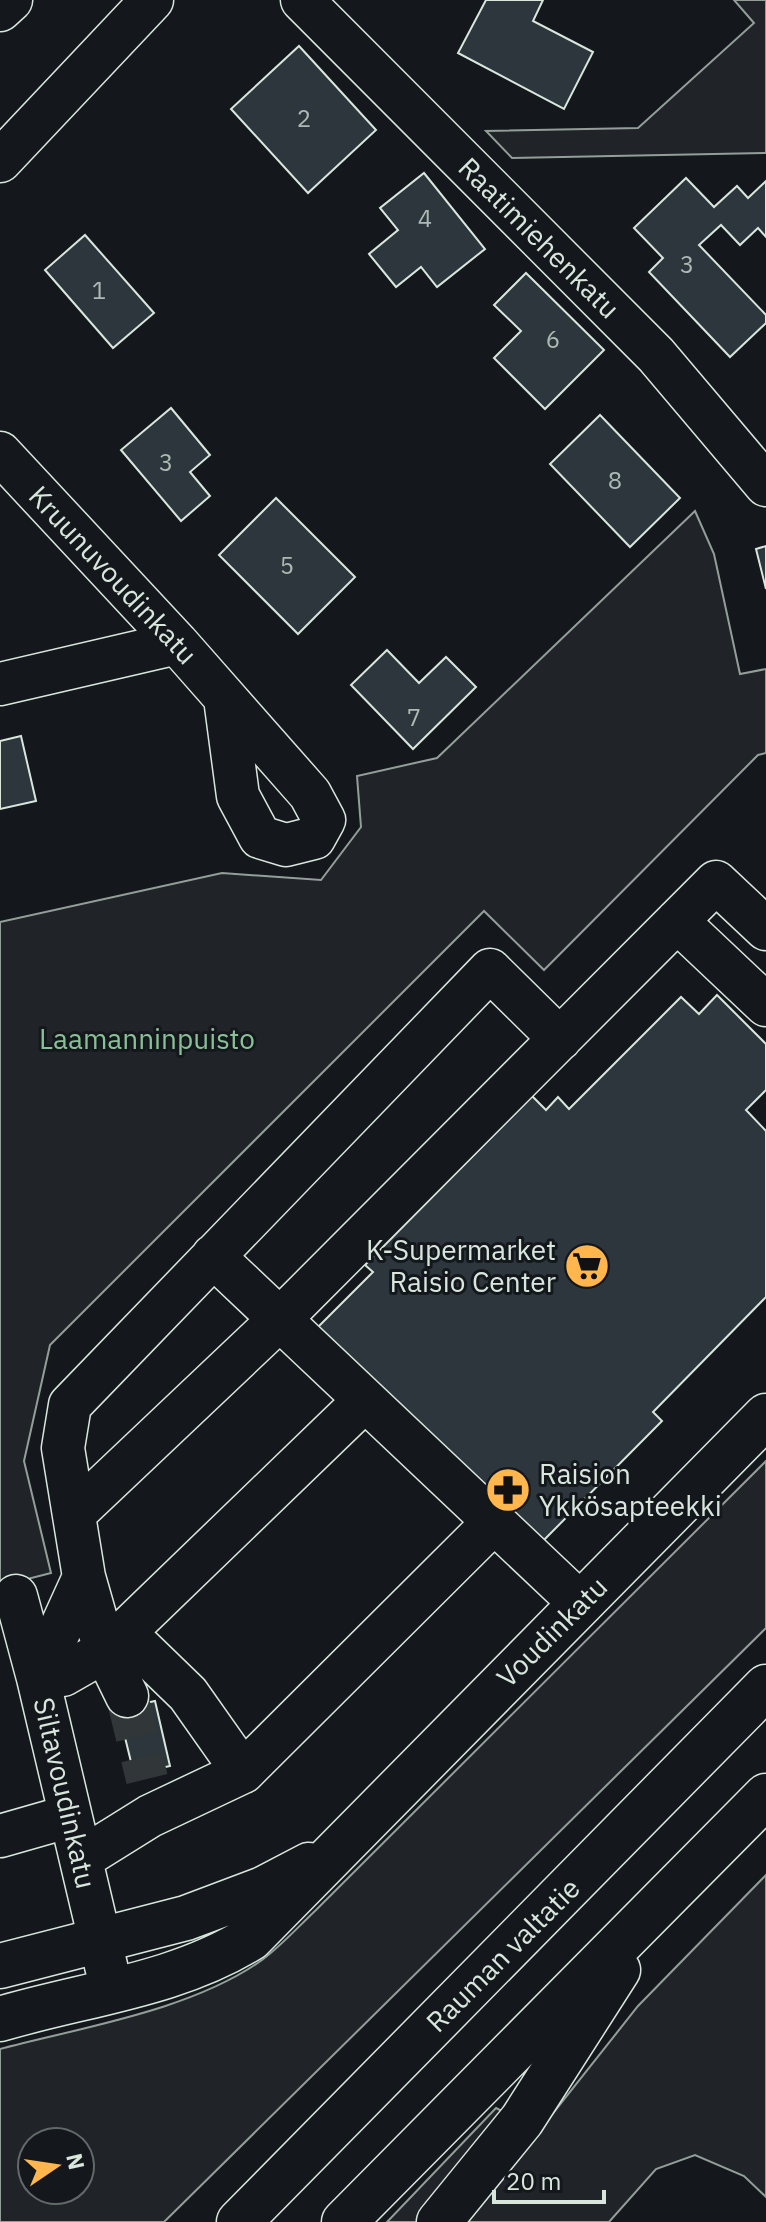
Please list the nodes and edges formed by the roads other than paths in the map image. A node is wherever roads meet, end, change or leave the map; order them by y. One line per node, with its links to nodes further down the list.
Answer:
1 (11, 0): 4 (street)
2 (152, 0): 5 (street)
3 (302, 0): 7 (street, Raatimiehenkatu)
4 (0, 10)
5 (0, 161)
6 (0, 453): 8 (street, Kruunuvoudinkatu)
7 (765, 486)
8 (177, 643): 9 (street); 10 (street, Kruunuvoudinkatu)
9 (0, 684)
10 (225, 698)
11 (677, 921): 12 (street); 13 (street); 14 (street)
12 (766, 929)
13 (766, 1005)
14 (560, 1039): 15 (street); 16 (street)
15 (213, 1256): 16 (street); 19 (street)
16 (280, 1319): 17 (street); 19 (street)
17 (365, 1400): 20 (street); 24 (street)
18 (766, 1416): 23 (main road, Voudinkatu)
19 (74, 1514): 21 (street)
20 (494, 1522): 23 (street); 28 (street)
21 (84, 1577): 24 (street); 25 (street)
22 (16, 1596): 25 (street, Siltavoudinkatu)
23 (581, 1604): 32 (main road, Voudinkatu)
24 (115, 1642): 25 (street); 27 (street); 28 (street)
25 (38, 1678): 30 (street, Siltavoudinkatu)
26 (766, 1687): 39 (main road, Rauman valtatie)
27 (127, 1696)
28 (243, 1772): 33 (street)
29 (766, 1796): 34 (main road)
30 (70, 1816): 31 (street); 33 (street, Siltavoudinkatu)
31 (0, 1836)
32 (339, 1849): 35 (main road, Voudinkatu); 37 (main road, Voudinkatu)
33 (81, 1859): 35 (street, Siltavoudinkatu)
34 (667, 1895): 40 (main road); 41 (main road)
35 (101, 1941): 36 (main road, Voudinkatu); 37 (street, Siltavoudinkatu)
36 (0, 1966)
37 (112, 1991): 38 (main road, Voudinkatu)
38 (0, 2019)
39 (239, 2222)
40 (344, 2222)
41 (439, 2222)

